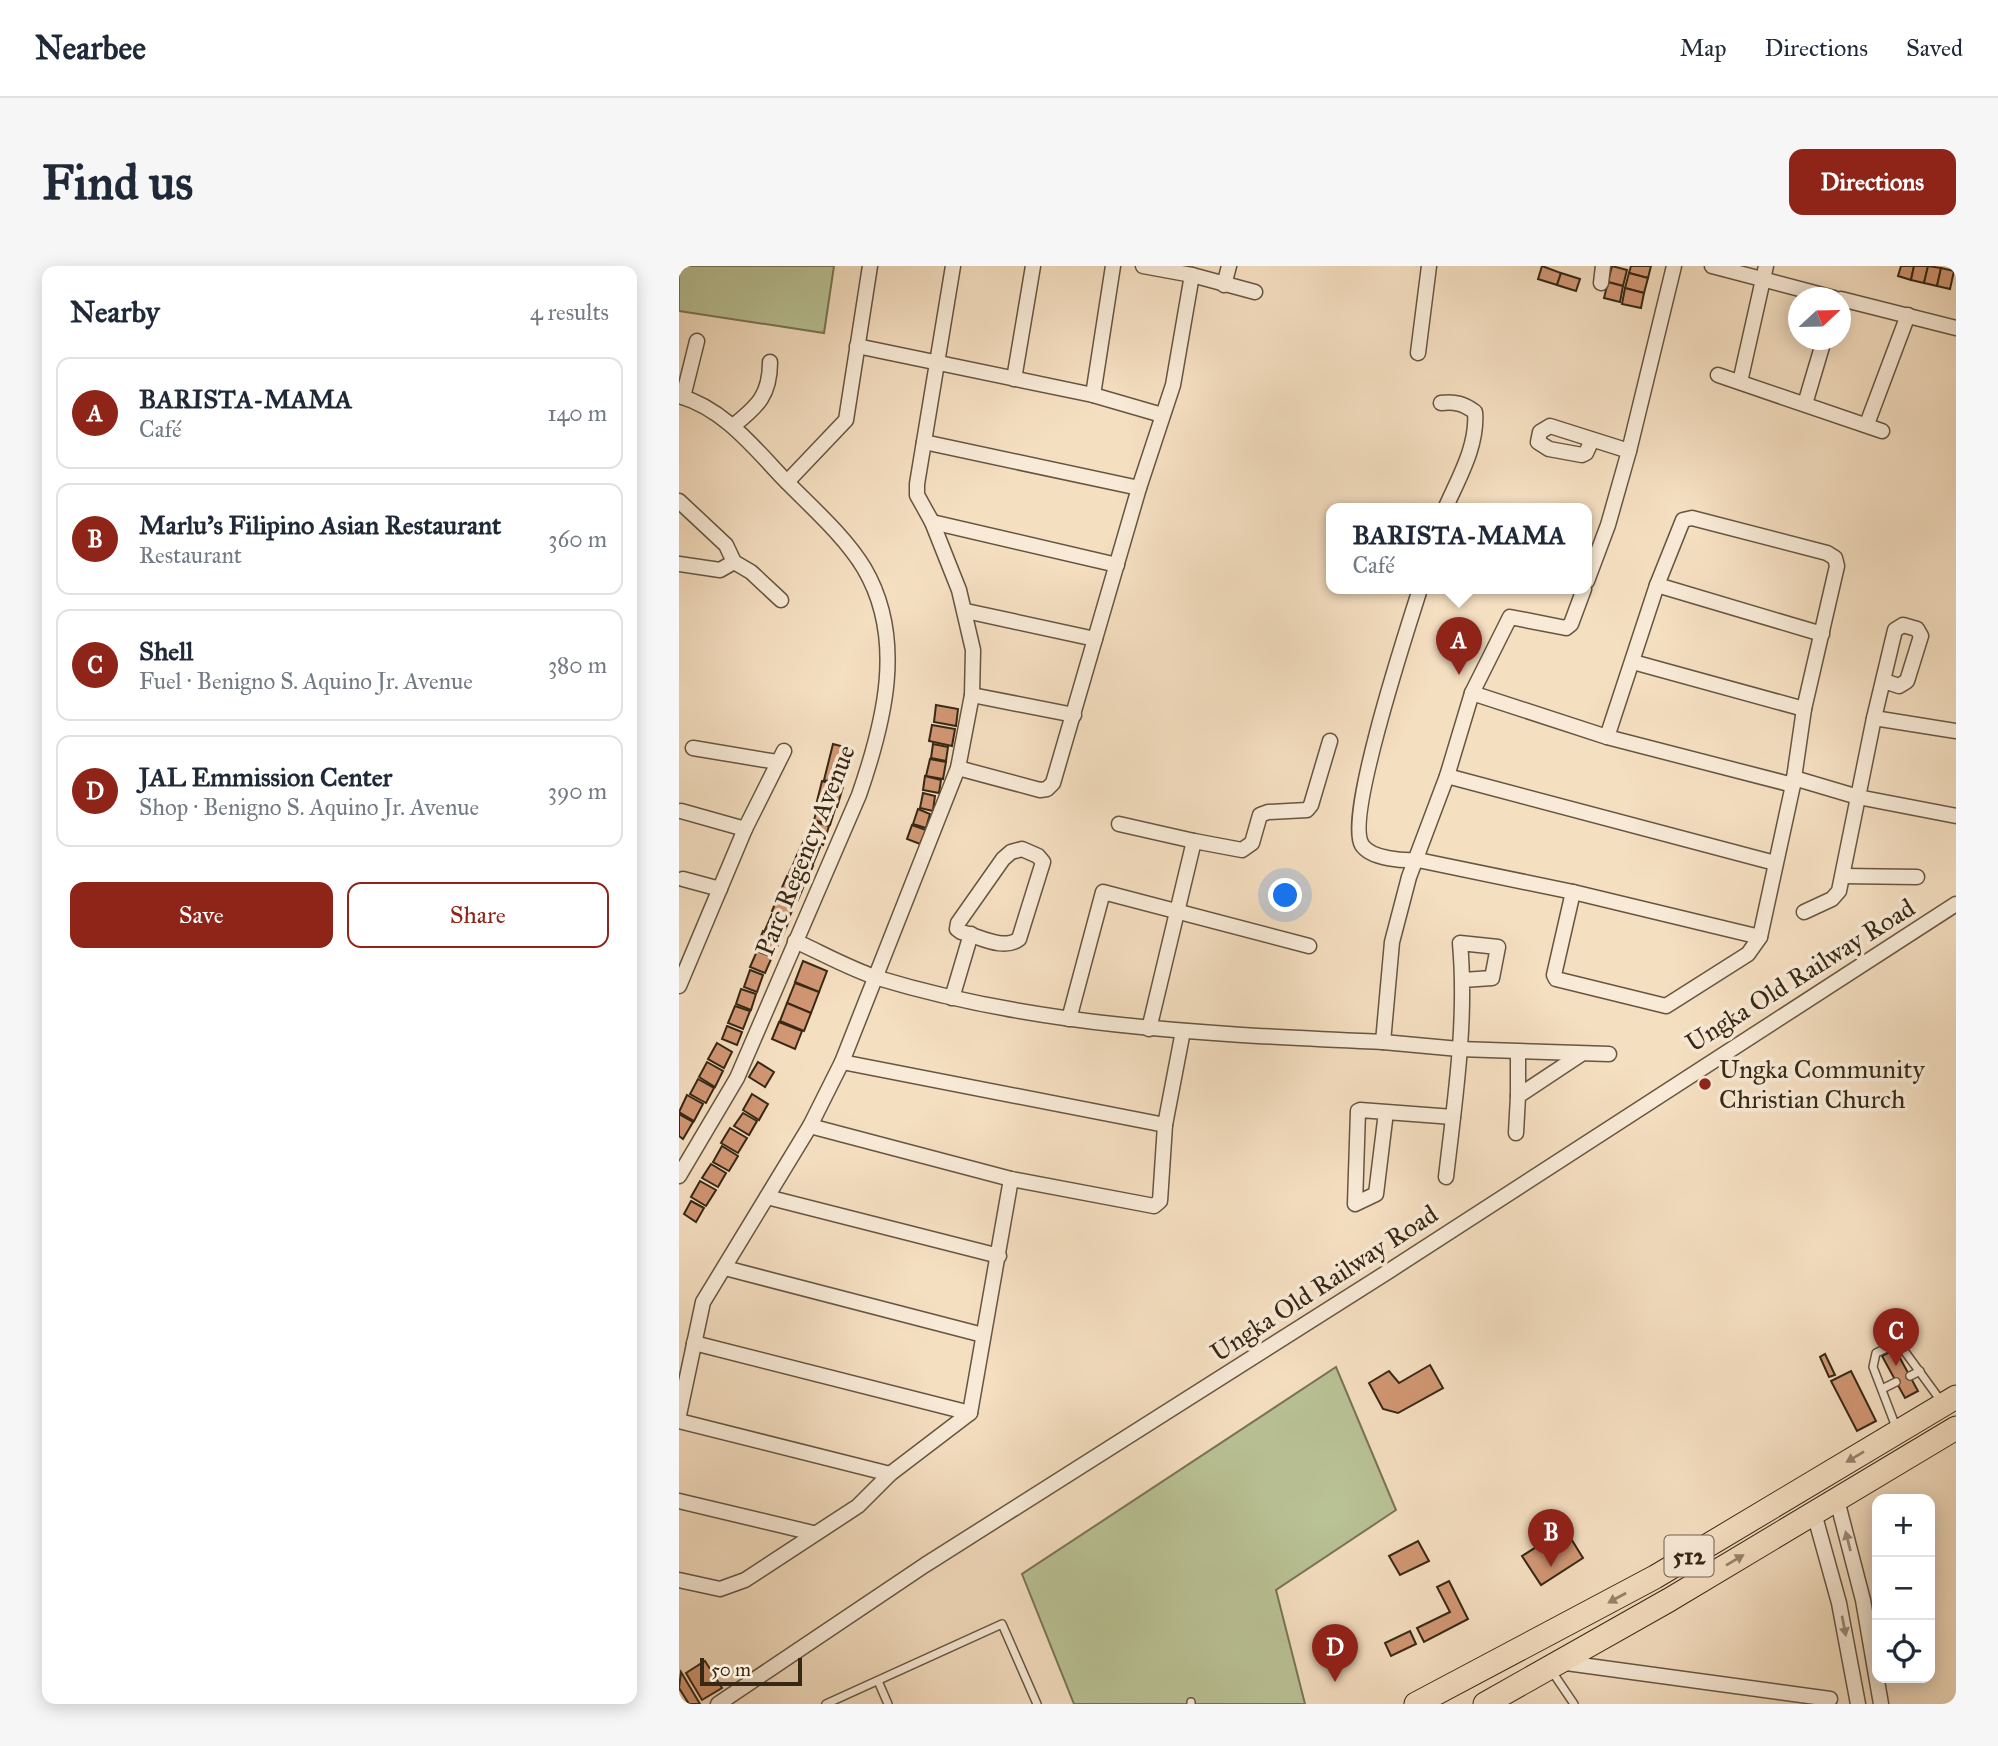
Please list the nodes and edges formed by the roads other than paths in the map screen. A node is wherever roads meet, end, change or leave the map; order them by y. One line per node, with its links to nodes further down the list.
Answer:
1 (870, 266): 21 (street)
2 (953, 266): 25 (street)
3 (1033, 266): 27 (street)
4 (1113, 266): 29 (street)
5 (1143, 266): 12 (street)
6 (1229, 266): 14 (street)
7 (1429, 266): 23 (street)
8 (1603, 266): 13 (street)
9 (1674, 266): 39 (street)
10 (1712, 266): 11 (street)
11 (1764, 273): 15 (street); 28 (street)
12 (1192, 275): 14 (street); 33 (street)
13 (1601, 283)
14 (1224, 285): 16 (street)
15 (1803, 287)
16 (1255, 292)
17 (1851, 302): 18 (street)
18 (1908, 315): 19 (street); 34 (street)
19 (1956, 328)
20 (697, 341): 30 (street)
21 (857, 346): 25 (street); 40 (street)
22 (1821, 350): 32 (street)
23 (1418, 353)
24 (771, 362): 35 (street)
25 (937, 363): 27 (street); 38 (street)
26 (1718, 375): 28 (street)
27 (1014, 379): 29 (street)
28 (1740, 382): 32 (street)
29 (1093, 395): 33 (street)
30 (681, 396): 35 (street, Parc Regency Avenue)
31 (1441, 403): 43 (street)
32 (1805, 404): 34 (street)
33 (1162, 415): 41 (street)
34 (1867, 424): 36 (street)
35 (733, 426): 40 (street, Parc Regency Avenue)
36 (1882, 431)
37 (1592, 440): 39 (street)
38 (924, 442): 41 (street); 44 (street)
39 (1629, 451): 45 (street)
40 (787, 482): 88 (street, Parc Regency Avenue)
41 (1139, 488): 48 (street)
42 (679, 501): 46 (street)
43 (1447, 503)
44 (932, 522): 48 (street); 53 (street)
45 (1592, 558)
46 (734, 562): 47 (street); 52 (street)
47 (679, 564)
48 (1117, 565): 55 (street)
49 (1657, 585): 54 (street); 54 (street); 56 (street)
50 (1418, 594): 76 (street)
51 (1582, 594): 58 (street)
52 (781, 600)
53 (966, 611): 55 (street); 59 (street)
54 (1822, 634): 60 (street)
55 (1095, 639): 61 (street)
56 (1633, 662): 60 (street); 64 (street)
57 (1884, 681): 62 (street)
58 (1472, 693): 64 (street); 68 (street)
59 (972, 695): 61 (street); 67 (street)
60 (1804, 709): 69 (street)
61 (1073, 715): 67 (street)
62 (1874, 718): 63 (street); 70 (street)
63 (1956, 731)
64 (1607, 737): 69 (street)
65 (1330, 741): 75 (street)
66 (693, 748): 74 (street)
67 (958, 768): 90 (street)
68 (1447, 776): 76 (street); 77 (street)
69 (1794, 782): 70 (street); 77 (street)
70 (1858, 797): 72 (street); 78 (street)
71 (681, 811): 74 (street)
72 (1956, 816)
73 (1118, 824): 75 (street)
74 (745, 829): 81 (street)
75 (1194, 841): 84 (street)
76 (1418, 860): 82 (street); 97 (street)
77 (1775, 863): 87 (street)
78 (1843, 876): 79 (street); 85 (street)
79 (1917, 877)
80 (683, 879): 81 (street)
81 (720, 889): 92 (street)
82 (1573, 892): 87 (street); 87 (street)
83 (1956, 904): 140 (street, Ungka Old Railway Road)
84 (1177, 911): 89 (street); 94 (street); 95 (street)
85 (1804, 912)
86 (971, 934): 86 (street); 93 (street)
87 (1760, 937)
88 (795, 942): 90 (street); 109 (street, Parc Regency Avenue)
89 (1309, 946)
90 (875, 977): 93 (street); 102 (street)
91 (1463, 979): 98 (street)
92 (679, 986)
93 (952, 999): 94 (street)
94 (1069, 1019): 95 (street)
95 (1149, 1029): 96 (street)
96 (1183, 1031): 97 (street); 106 (street)
97 (1383, 1042): 98 (street)
98 (1459, 1049): 99 (street); 105 (street)
99 (1518, 1052): 101 (street); 103 (street)
100 (1609, 1054): 101 (street)
101 (1580, 1055): 103 (street)
102 (842, 1062): 106 (street); 107 (street)
103 (1518, 1096): 108 (street)
104 (1386, 1112): 104 (street); 105 (street)
105 (1453, 1117): 111 (street)
106 (1165, 1125): 112 (street)
107 (810, 1126): 112 (street); 113 (street)
108 (1516, 1133)
109 (684, 1158): 110 (street, Parc Regency Avenue)
110 (679, 1176)
111 (1446, 1177)
112 (1011, 1180): 114 (street)
113 (767, 1197): 114 (street); 115 (street)
114 (999, 1256): 116 (street)
115 (725, 1268): 116 (street); 117 (street)
116 (983, 1335): 123 (street)
117 (694, 1343): 123 (street); 124 (street)
118 (1920, 1371): 119 (lane); 121 (lane); 122 (lane)
119 (1910, 1376)
120 (1896, 1382): 121 (lane)
121 (1882, 1389): 127 (lane)
122 (1950, 1401): 127 (main road, 512)
123 (970, 1413): 128 (street)
124 (679, 1415)
125 (679, 1421): 128 (street)
126 (1956, 1428): 129 (main road, 512)
127 (1898, 1432): 133 (main road, 512, one-way to 133)
128 (890, 1474): 132 (street)
129 (1837, 1500): 131 (main road, 512); 148 (street, one-way to 129)
130 (679, 1502): 132 (street)
131 (1814, 1513): 135 (main road, 512, one-way to 131); 147 (street, one-way to 147)
132 (813, 1533): 134 (street)
133 (1655, 1577): 135 (main road); 144 (main road, 512, one-way to 144)
134 (679, 1580)
135 (1669, 1600): 136 (main road, 512)
136 (1553, 1665): 138 (street); 145 (main road, 512); 146 (lane)
137 (878, 1681): 139 (lane); 142 (lane); 143 (lane)
138 (1830, 1699)
139 (843, 1701): 141 (lane)
140 (718, 1704)
141 (826, 1704)
142 (888, 1704)
143 (1037, 1704)
144 (1416, 1704)
145 (1485, 1704)
146 (1574, 1704)
147 (1858, 1704)
148 (1881, 1704)

